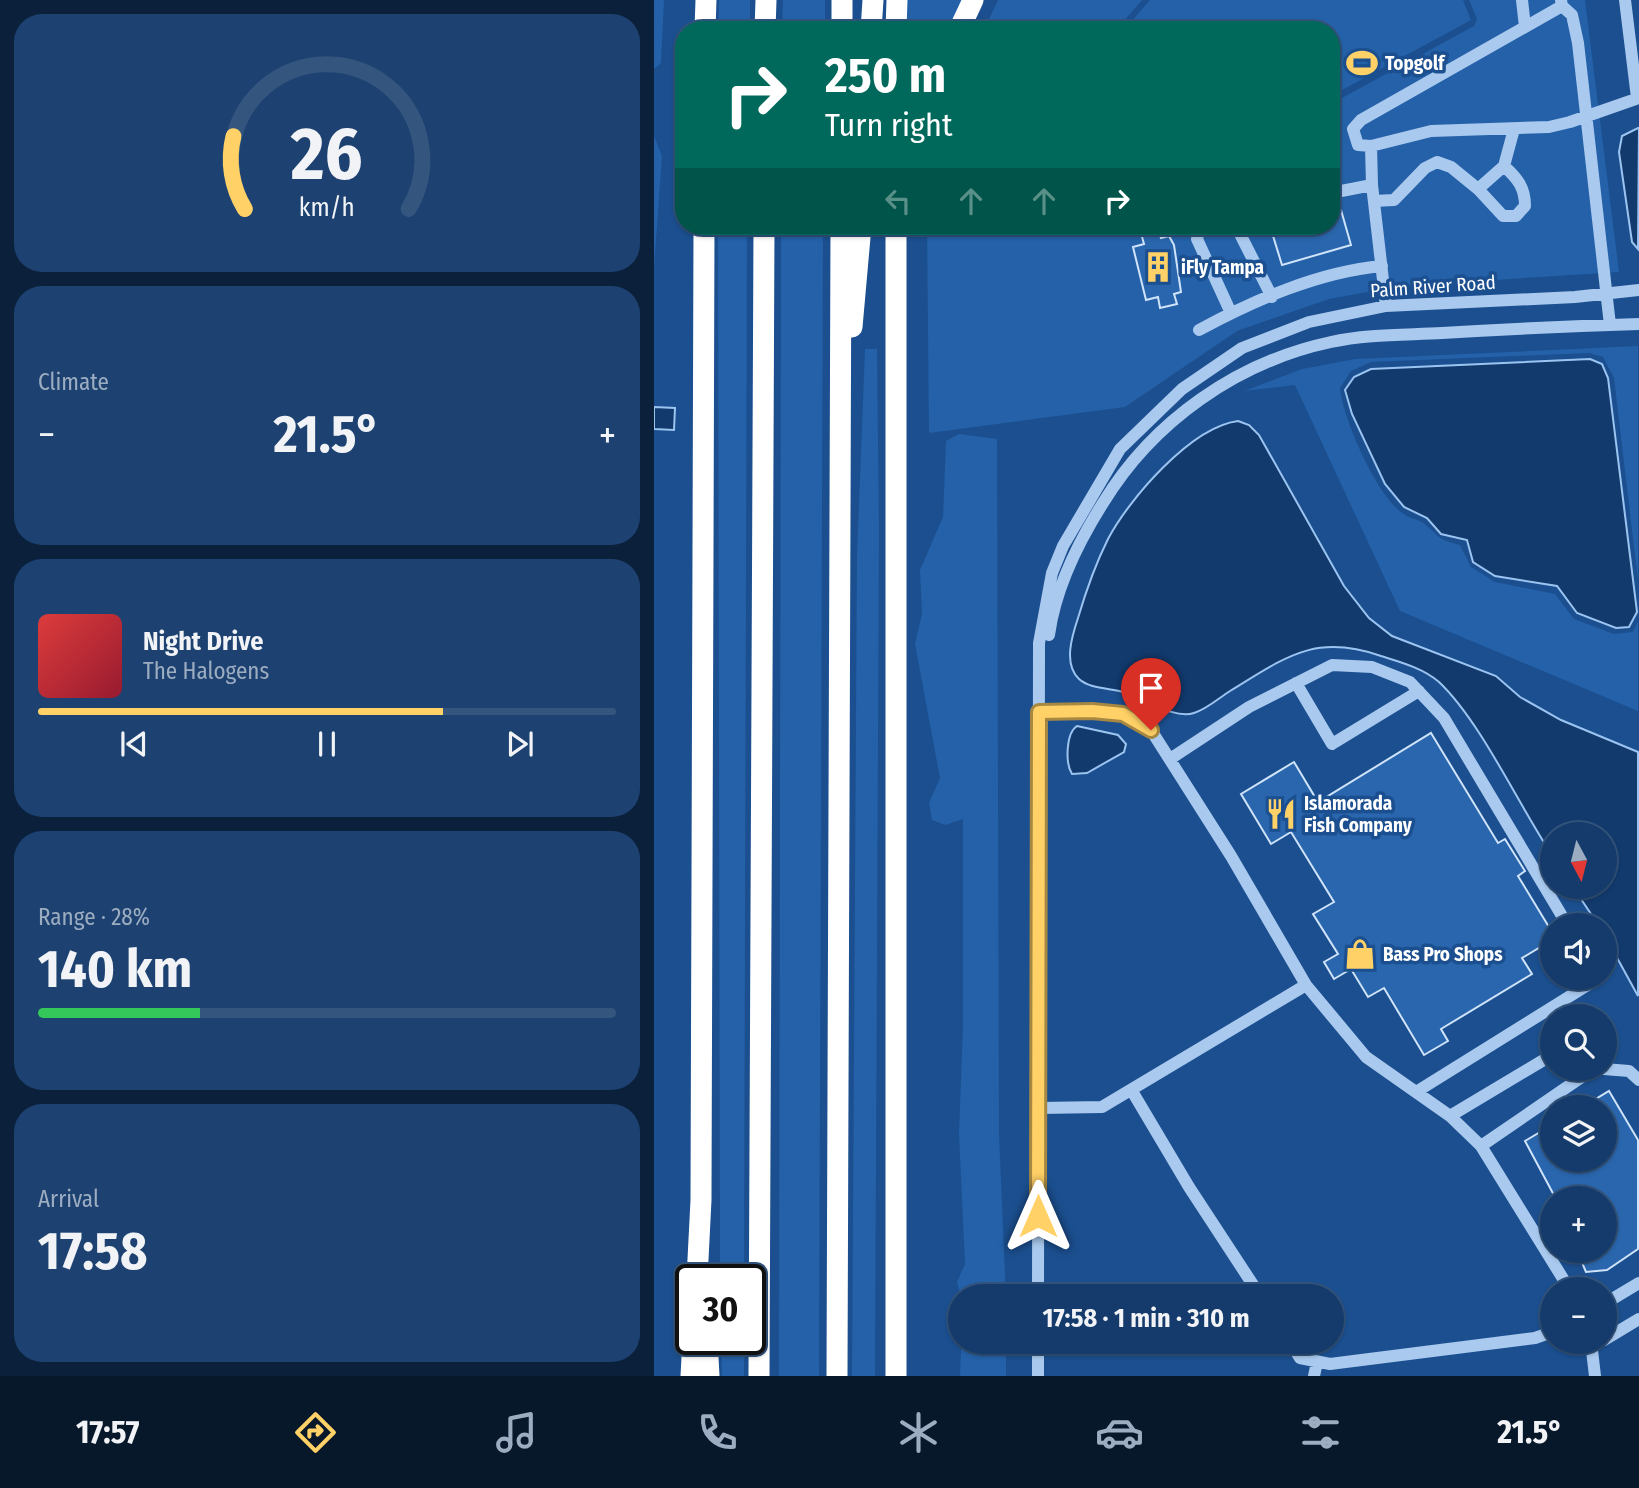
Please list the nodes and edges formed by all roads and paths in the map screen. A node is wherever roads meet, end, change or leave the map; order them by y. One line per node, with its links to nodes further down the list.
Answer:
1 (706, 0): 10 (highway)
2 (765, 0): 11 (highway)
3 (842, 0): 12 (highway)
4 (873, 0): 13 (highway)
5 (897, 0): 14 (highway)
6 (973, 0): 15 (highway)
7 (1522, 0): 16 (street)
8 (1625, 0): 17 (street)
9 (1561, 3): 16 (street); 18 (street)
10 (705, 21)
11 (765, 21)
12 (842, 21)
13 (872, 21)
14 (896, 21)
15 (963, 21)
16 (1525, 27): 20 (street)
17 (1638, 98): 18 (street)
18 (1585, 116): 19 (street); 37 (street)
19 (1514, 129): 20 (street); 21 (street)
20 (1372, 146): 22 (street)
21 (1504, 166): 23 (street); 23 (street)
22 (1372, 185): 24 (street); 25 (street)
23 (1478, 189): 25 (street)
24 (1340, 191)
25 (1374, 201): 34 (street)
26 (704, 235): 64 (highway)
27 (764, 235): 83 (highway)
28 (841, 235): 44 (highway)
29 (859, 235): 44 (highway)
30 (897, 235): 35 (highway)
31 (904, 235): 35 (highway)
32 (1198, 235): 40 (street)
33 (1241, 235): 38 (street)
34 (1382, 266): 38 (street); 39 (street)
35 (898, 281): 85 (highway)
36 (1639, 290): 37 (street, Palm River Road)
37 (1607, 294): 39 (street, Palm River Road); 42 (street)
38 (1272, 297): 40 (street)
39 (1387, 306): 47 (street, Palm River Road)
40 (1231, 313): 43 (street)
41 (1639, 324): 42 (street, Palm River Road)
42 (1610, 325): 47 (street, Palm River Road)
43 (1199, 330)
44 (840, 391): 84 (highway)
45 (1296, 683): 46 (street); 46 (street); 49 (street)
46 (1419, 691): 50 (street)
47 (1040, 698): 48 (street, Palm River Road)
48 (1039, 712): 49 (street); 61 (street, Palm River Road)
49 (1170, 759): 51 (street)
50 (1560, 913)
51 (1306, 985): 59 (street); 60 (street)
52 (1583, 990): 53 (street)
53 (1564, 1004)
54 (1540, 1020): 60 (street)
55 (1540, 1062): 62 (street)
56 (1617, 1070): 57 (street)
57 (1639, 1080)
58 (1576, 1081): 63 (street)
59 (1132, 1091): 61 (street); 70 (street)
60 (1416, 1092): 62 (street)
61 (1038, 1108): 69 (street, Palm River Road)
62 (1450, 1116): 63 (street)
63 (1481, 1146): 67 (street)
64 (701, 1200): 65 (highway); 66 (highway)
65 (698, 1264)
66 (704, 1264)
67 (1562, 1277)
68 (1639, 1283): 71 (street)
69 (1038, 1284)
70 (1252, 1284)
71 (1617, 1296)
72 (1639, 1319): 73 (street)
73 (1617, 1331)
74 (1540, 1336): 80 (street)
75 (1038, 1354): 86 (street)
76 (1298, 1354): 80 (street)
77 (1596, 1354): 88 (street)
78 (692, 1355): 81 (highway)
79 (708, 1355): 82 (highway)
80 (1317, 1362): 87 (street)
81 (691, 1376)
82 (709, 1376)
83 (759, 1376)
84 (837, 1376)
85 (896, 1376)
86 (1038, 1376)
87 (1314, 1376)
88 (1595, 1376)

